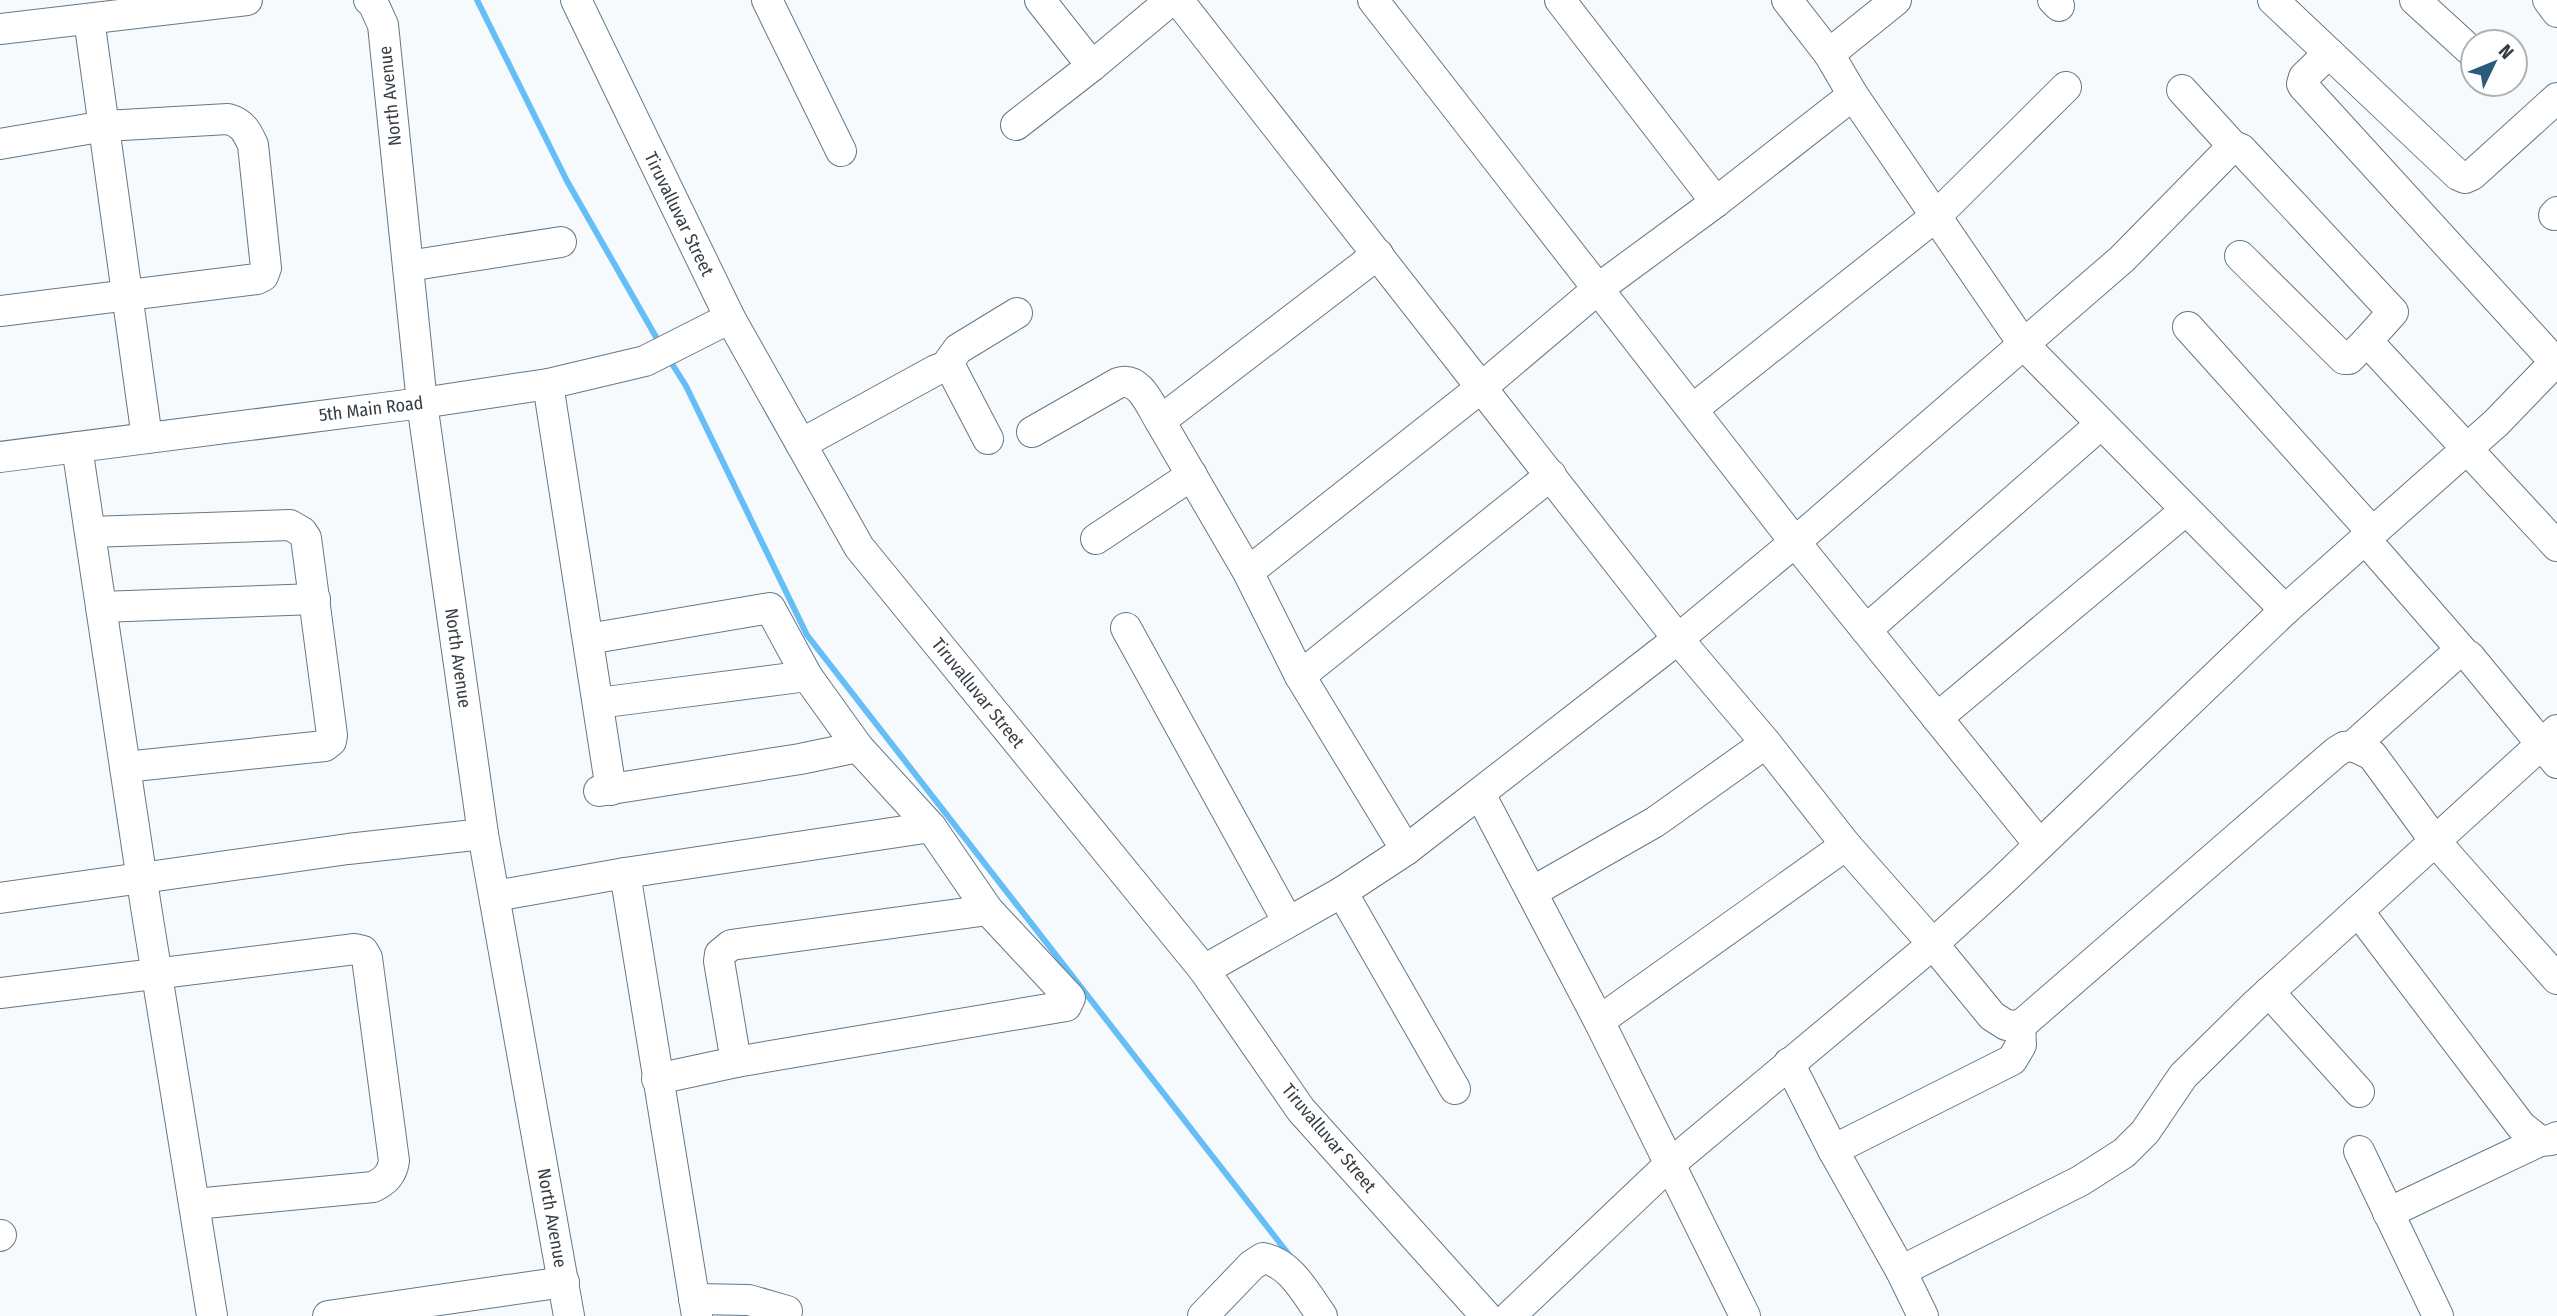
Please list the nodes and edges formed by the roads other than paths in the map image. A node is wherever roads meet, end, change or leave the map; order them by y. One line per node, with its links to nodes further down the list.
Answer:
1 (247, 0): 15 (street)
2 (369, 0): 37 (street, North Avenue)
3 (576, 0): 42 (street, Tiruvalluvar Street)
4 (768, 0): 31 (street)
5 (1040, 0): 22 (street)
6 (1171, 0): 22 (street)
7 (1178, 0): 35 (street)
8 (1373, 0): 38 (street)
9 (1560, 0): 32 (street)
10 (1787, 0): 21 (street)
11 (1896, 0): 21 (street)
12 (2273, 0): 20 (street)
13 (2416, 0): 19 (street)
14 (2548, 0): 16 (street)
15 (205, 3): 17 (street)
16 (2557, 12)
17 (89, 19): 18 (street); 28 (street)
18 (0, 29)
19 (2459, 40)
20 (2329, 53): 26 (street); 46 (street)
21 (1829, 54): 25 (street)
22 (1092, 66): 27 (street)
23 (2066, 87): 33 (street)
24 (2182, 90): 30 (street)
25 (1853, 95): 32 (street); 33 (street)
26 (2557, 98)
27 (1016, 125)
28 (105, 126): 29 (street); 39 (street); 39 (street)
29 (0, 144)
30 (2233, 146): 44 (street); 45 (street)
31 (841, 151)
32 (1716, 202): 38 (street)
33 (1936, 216): 45 (street); 51 (street)
34 (561, 242): 37 (street)
35 (1378, 254): 49 (street); 52 (street)
36 (2240, 256): 44 (street)
37 (408, 266): 50 (street, North Avenue)
38 (1599, 289): 49 (street); 51 (street)
39 (126, 295): 40 (street); 55 (street)
40 (0, 311)
41 (1017, 313): 47 (street)
42 (730, 318): 48 (street, 5th Main Road); 57 (street, Tiruvalluvar Street)
43 (2188, 327): 65 (street)
44 (2367, 341): 59 (street)
45 (2024, 345): 53 (street); 67 (street)
46 (2556, 361): 59 (street)
47 (945, 367): 56 (street); 57 (street)
48 (548, 384): 50 (street, 5th Main Road); 75 (street)
49 (1482, 387): 62 (street); 69 (street)
50 (422, 402): 55 (street, 5th Main Road); 89 (street, North Avenue)
51 (1693, 409): 67 (street)
52 (1160, 421): 54 (street); 61 (street)
53 (2101, 424): 63 (street); 74 (street)
54 (1032, 432)
55 (147, 438): 58 (street, 5th Main Road)
56 (988, 439)
57 (801, 444): 104 (street, Tiruvalluvar Street)
58 (77, 447): 60 (street, 5th Main Road); 64 (street)
59 (2465, 450): 65 (street); 68 (street)
60 (0, 457)
61 (1192, 475): 66 (street); 69 (street)
62 (1551, 475): 76 (street); 79 (street)
63 (2186, 510): 72 (street); 81 (street)
64 (90, 532): 70 (street); 71 (street)
65 (2369, 536): 72 (street); 77 (street)
66 (1096, 540)
67 (1795, 542): 74 (street); 76 (street)
68 (2557, 546)
69 (1248, 572): 79 (street)
70 (315, 599): 71 (street); 86 (street)
71 (101, 607): 86 (street)
72 (2285, 610): 91 (street)
73 (1126, 628): 102 (street)
74 (1866, 630): 81 (street)
75 (588, 639): 78 (street); 80 (street)
76 (1678, 639): 82 (street); 87 (street)
77 (2465, 653): 83 (street); 84 (street)
78 (807, 676): 80 (street); 85 (street)
79 (1300, 676): 93 (street)
80 (598, 702): 85 (street)
81 (1937, 719): 91 (street)
82 (1766, 743): 92 (street); 97 (street)
83 (2353, 746): 90 (street); 110 (street)
84 (2551, 746): 90 (street)
85 (859, 747): 88 (street)
86 (125, 767): 95 (street)
87 (1480, 794): 93 (street); 97 (street)
88 (931, 827): 94 (street); 100 (street)
89 (483, 834): 95 (street); 98 (street, North Avenue)
90 (2435, 841): 101 (street); 106 (street)
91 (2039, 844): 103 (street)
92 (1846, 845): 103 (street); 109 (street)
93 (1406, 850): 96 (street)
94 (625, 873): 98 (street); 113 (street)
95 (142, 879): 99 (street); 105 (street)
96 (1342, 892): 102 (street); 114 (street)
97 (1532, 892): 109 (street)
98 (495, 896): 123 (street, North Avenue)
99 (0, 898)
100 (988, 910): 111 (street); 111 (street)
101 (2358, 911): 107 (street); 116 (street)
102 (1288, 922): 104 (street)
103 (1933, 944): 110 (street); 112 (street)
104 (1204, 970): 131 (street, Tiruvalluvar Street)
105 (157, 975): 108 (street); 120 (street); 120 (street)
106 (2557, 979)
107 (2269, 992): 115 (street); 122 (street)
108 (0, 993)
109 (1599, 1021): 119 (street)
110 (2020, 1026): 117 (street)
111 (736, 1062): 113 (street)
112 (1789, 1063): 117 (street); 119 (street)
113 (657, 1079): 124 (street)
114 (1455, 1089)
115 (2359, 1092)
116 (2549, 1139): 121 (street)
117 (1833, 1150): 122 (street)
118 (2359, 1151): 121 (street)
119 (1670, 1164): 132 (street); 133 (street)
120 (195, 1204): 126 (street)
121 (2388, 1213): 135 (street)
122 (1901, 1271): 134 (street)
123 (564, 1282): 127 (street); 128 (street, North Avenue)
124 (695, 1307): 125 (street)
125 (787, 1308)
126 (212, 1316)
127 (328, 1316)
128 (569, 1316)
129 (1203, 1316): 130 (street)
130 (1322, 1316)
131 (1486, 1316)
132 (1510, 1316)
133 (1745, 1316)
134 (1923, 1316)
135 (2438, 1316)

